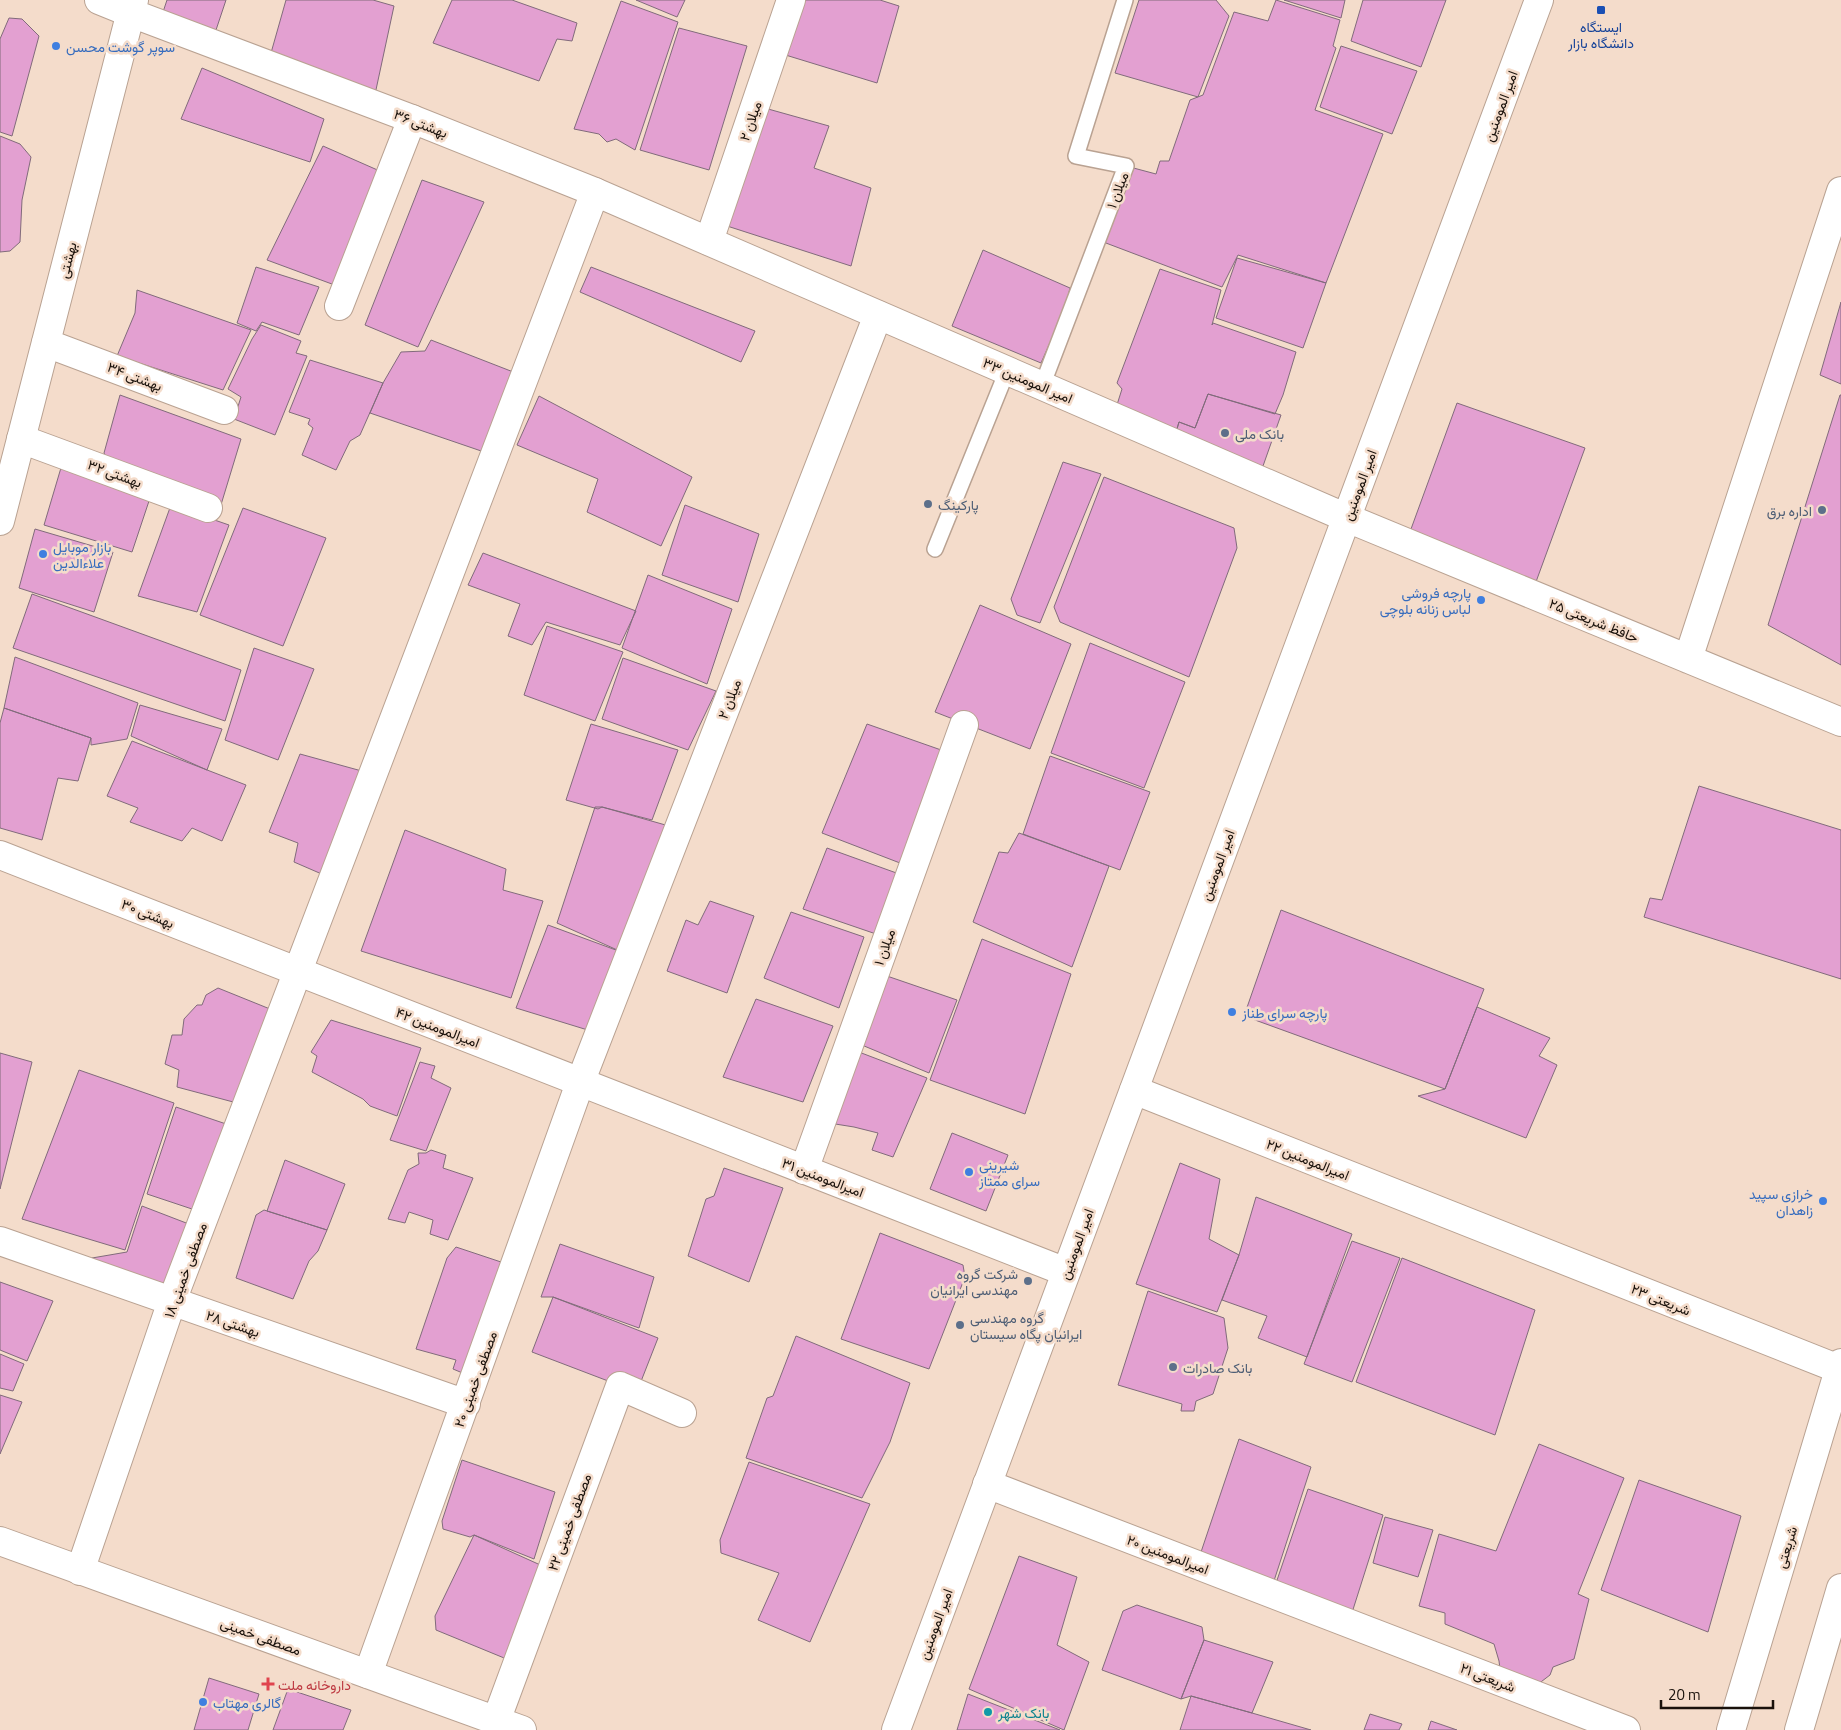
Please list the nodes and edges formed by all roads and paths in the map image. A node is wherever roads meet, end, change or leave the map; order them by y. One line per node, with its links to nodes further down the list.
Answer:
1 (99, 0): 5 (street, بهشتی ۳۶)
2 (791, 0): 9 (street, میلان ۲)
3 (1125, 0): 14 (lane, میلان ۱)
4 (1539, 0): 18 (street, امیر المومنین)
5 (132, 6): 6 (street, بهشتی ۳۶); 12 (street, بهشتی)
6 (412, 119): 8 (street, بهشتی ۳۶); 10 (street)
7 (1841, 191): 21 (street)
8 (595, 192): 9 (street, بهشتی ۳۶); 25 (street, مصطفی خمینی ۱۸)
9 (709, 241): 11 (street, امیر المومنین ۳۳)
10 (340, 306)
11 (878, 315): 13 (street, امیر المومنین ۳۳); 26 (street, میلان ۲)
12 (46, 343): 15 (street, بهشتی ۳۴); 16 (street, بهشتی)
13 (1007, 371): 14 (street, امیر المومنین ۳۳); 20 (lane)
14 (1042, 386): 18 (street, امیر المومنین ۳۳)
15 (224, 410)
16 (21, 439): 17 (street, بهشتی ۳۲); 19 (street, بهشتی)
17 (208, 508)
18 (1347, 518): 21 (street, حافظ شریعتی ۲۵); 27 (street, امیر المومنین)
19 (0, 521)
20 (935, 549)
21 (1688, 659): 22 (street, حافظ شریعتی ۲۵)
22 (1841, 722)
23 (964, 725): 28 (street, میلان ۱)
24 (0, 855): 25 (street, بهشتی ۳۰)
25 (297, 972): 26 (street, امیرالمومنین ۴۲); 32 (street, مصطفی خمینی ۱۸)
26 (580, 1083): 28 (street, امیرالمومنین ۳۱); 34 (street, مصطفی خمینی ۲۰)
27 (1134, 1090): 29 (street, امیرالمومنین ۲۲); 31 (street, امیر المومنین)
28 (804, 1170): 31 (street, امیرالمومنین ۳۱)
29 (1483, 1228): 33 (street, شریعتی ۲۳)
30 (0, 1241): 32 (street, بهشتی ۲۸)
31 (1066, 1272): 36 (street, امیر المومنین)
32 (172, 1302): 34 (street, بهشتی ۲۸); 38 (street, مصطفی خمینی ۱۸)
33 (1840, 1366): 46 (street, شریعتی)
34 (466, 1404): 41 (street, مصطفی خمینی ۲۰)
35 (682, 1412): 42 (street, مصطفی خمینی ۲۲)
36 (987, 1484): 40 (street, امیرالمومنین ۲۰); 44 (street, امیر المومنین)
37 (0, 1541): 38 (street, مصطفی خمینی)
38 (80, 1571): 41 (street, مصطفی خمینی)
39 (1841, 1588): 47 (street)
40 (1350, 1624): 45 (street, شریعتی ۲۱)
41 (368, 1674): 42 (street, مصطفی خمینی)
42 (496, 1721): 43 (street, مصطفی خمینی)
43 (522, 1730)
44 (896, 1730)
45 (1626, 1730)
46 (1731, 1730)
47 (1799, 1730)

